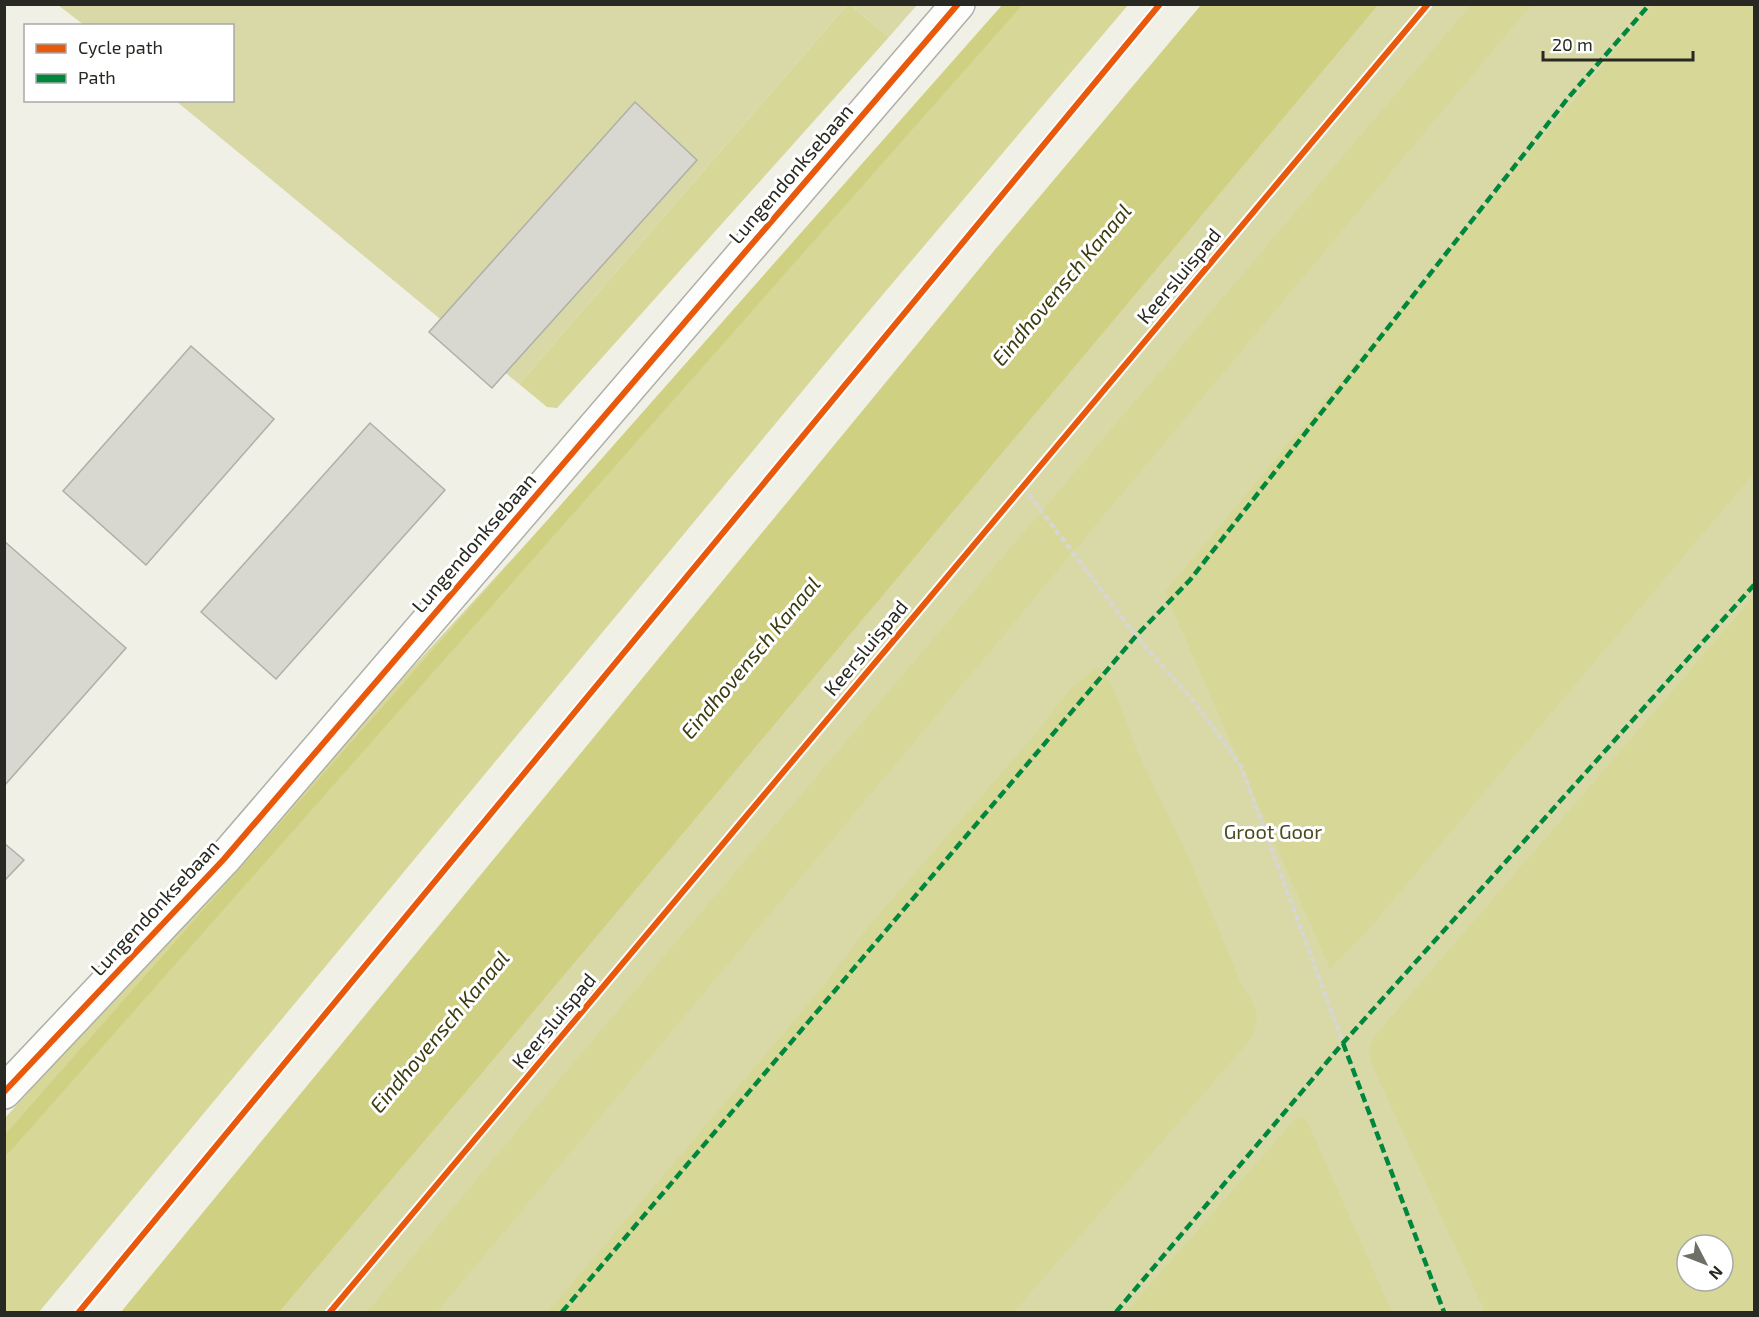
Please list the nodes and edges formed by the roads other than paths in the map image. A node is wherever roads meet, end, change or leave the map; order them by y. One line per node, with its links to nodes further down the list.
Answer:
1 (958, 4): 2 (street, Lungendonksebaan)
2 (4, 1092)

